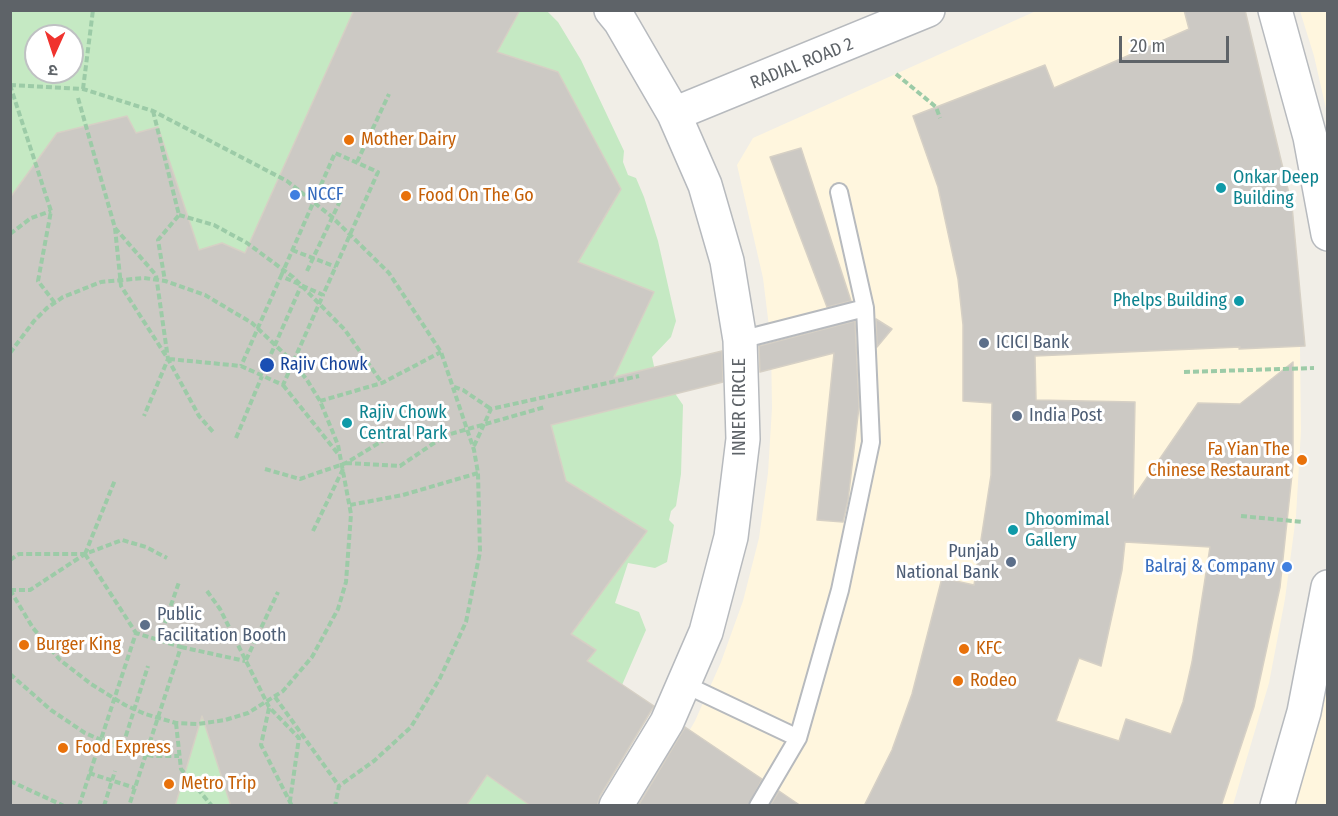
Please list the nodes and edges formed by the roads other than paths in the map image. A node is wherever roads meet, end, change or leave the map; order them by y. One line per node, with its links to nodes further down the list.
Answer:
1 (611, 10): 4 (street, INNER CIRCLE)
2 (928, 10): 4 (street, RADIAL ROAD 2)
3 (1275, 10): 6 (street)
4 (674, 114): 8 (street, INNER CIRCLE)
5 (839, 192): 7 (lane)
6 (1328, 234)
7 (865, 308): 8 (lane); 11 (lane)
8 (740, 340): 10 (street, INNER CIRCLE)
9 (1328, 587): 14 (street)
10 (684, 684): 11 (lane); 12 (street, INNER CIRCLE)
11 (798, 738): 13 (lane)
12 (616, 806)
13 (758, 806)
14 (1277, 806)

